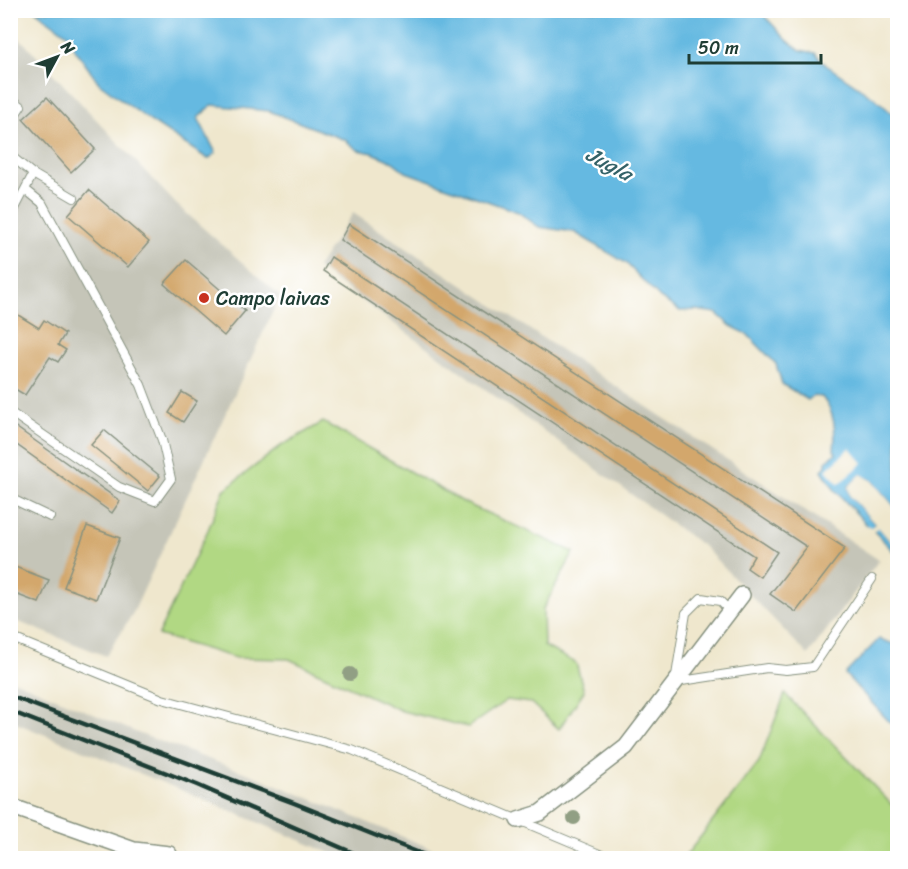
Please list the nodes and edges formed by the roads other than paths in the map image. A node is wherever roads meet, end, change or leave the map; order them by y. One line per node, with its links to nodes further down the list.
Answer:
1 (10, 98): 2 (lane)
2 (10, 122)
3 (10, 155): 4 (lane)
4 (33, 174): 5 (lane); 6 (lane)
5 (26, 190): 7 (lane); 8 (lane)
6 (74, 198)
7 (10, 218)
8 (10, 412)
9 (10, 498): 10 (lane)
10 (50, 517)
11 (872, 579): 15 (lane)
12 (742, 595): 13 (street)
13 (729, 610): 15 (street); 15 (lane)
14 (10, 637): 17 (lane)
15 (675, 682): 17 (street)
16 (10, 806): 18 (street)
17 (518, 820): 20 (lane)
18 (135, 854): 19 (street)
19 (169, 854)
20 (609, 858)

